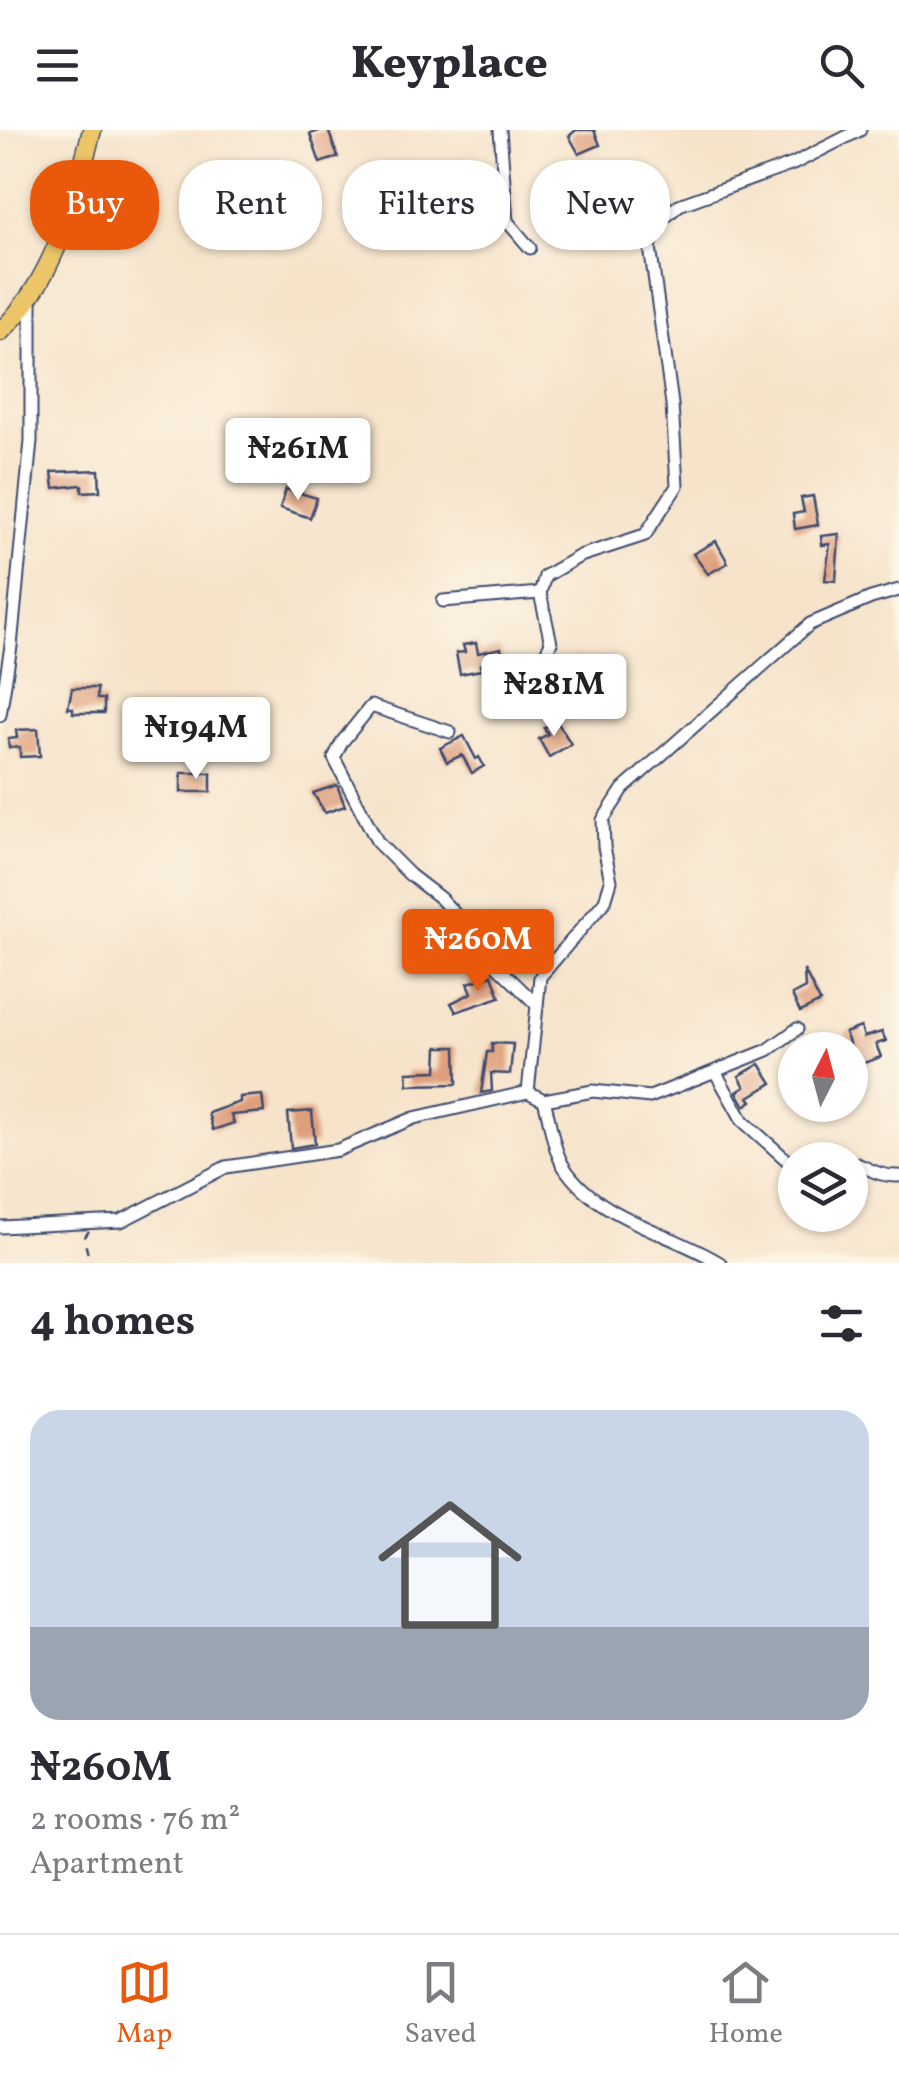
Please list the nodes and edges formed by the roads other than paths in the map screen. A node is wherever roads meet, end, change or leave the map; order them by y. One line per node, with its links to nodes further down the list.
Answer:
1 (92, 130): 5 (main road)
2 (500, 130): 4 (street)
3 (860, 130): 8 (street)
4 (530, 248)
5 (32, 296): 6 (main road); 11 (street)
6 (0, 332)
7 (899, 590): 13 (street)
8 (540, 594): 9 (street); 10 (street)
9 (443, 601)
10 (540, 664)
11 (0, 716)
12 (450, 732): 13 (street)
13 (537, 1005): 16 (street)
14 (797, 1029): 15 (street)
15 (716, 1073): 17 (street); 18 (street)
16 (528, 1092): 17 (street); 21 (street)
17 (544, 1100): 22 (street)
18 (778, 1151)
19 (868, 1168): 20 (street)
20 (899, 1176)
21 (0, 1227)
22 (720, 1263)

